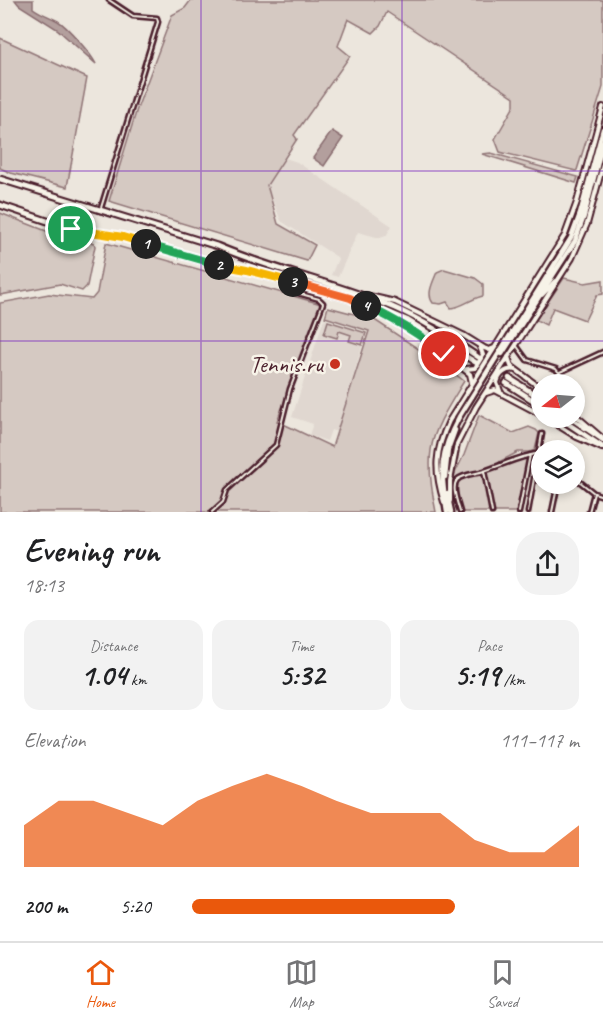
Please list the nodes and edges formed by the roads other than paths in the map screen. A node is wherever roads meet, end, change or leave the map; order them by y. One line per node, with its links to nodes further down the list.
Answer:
1 (109, 0): 8 (street)
2 (603, 107): 14 (street)
3 (603, 129): 15 (main road)
4 (603, 142): 13 (main road)
5 (603, 165): 9 (street)
6 (0, 179): 8 (main road)
7 (0, 205): 10 (main road)
8 (100, 211): 11 (main road)
9 (561, 276): 13 (street); 16 (street)
10 (293, 282): 12 (main road); 52 (street)
11 (353, 292): 18 (street); 22 (main road)
12 (350, 298): 23 (main road); 24 (street)
13 (539, 298): 15 (main road)
14 (516, 316): 15 (street); 19 (street)
15 (525, 316): 16 (street); 43 (main road)
16 (529, 325): 17 (street)
17 (516, 345): 21 (street); 26 (street)
18 (480, 346): 19 (street); 24 (street)
19 (496, 346): 28 (street)
20 (603, 352): 26 (street)
21 (508, 356): 25 (street); 31 (street)
22 (478, 357)
23 (475, 362)
24 (463, 368): 28 (street)
25 (517, 370): 27 (street); 30 (street)
26 (560, 372)
27 (531, 381)
28 (471, 386): 41 (street)
29 (531, 393): 32 (main road)
30 (502, 394): 31 (street); 33 (street)
31 (483, 396): 42 (street)
32 (531, 398)
33 (531, 410)
34 (585, 423): 39 (street)
35 (562, 428): 44 (street)
36 (574, 428): 44 (main road)
37 (585, 428): 39 (main road)
38 (542, 434): 40 (street)
39 (603, 439)
40 (541, 440)
41 (440, 441): 43 (street); 53 (street)
42 (457, 444): 43 (street); 53 (street)
43 (446, 448): 53 (main road)
44 (603, 448)
45 (530, 455): 46 (street); 56 (street)
46 (484, 471): 54 (street); 55 (street)
47 (585, 486): 48 (street)
48 (594, 493): 51 (street); 59 (street)
49 (532, 494): 57 (street)
50 (556, 494): 58 (street)
51 (603, 496)
52 (212, 512)
53 (449, 512)
54 (460, 512)
55 (492, 512)
56 (519, 512)
57 (528, 512)
58 (552, 512)
59 (589, 512)

